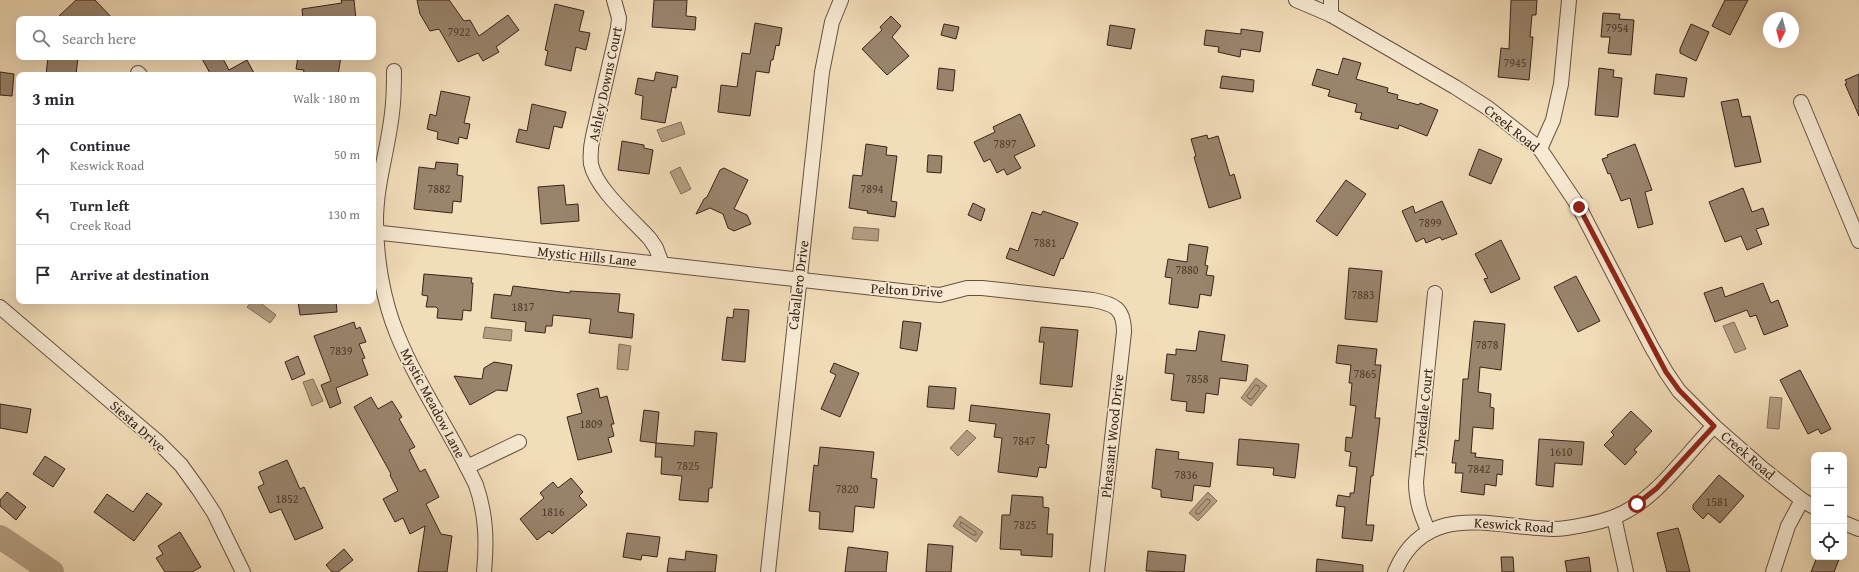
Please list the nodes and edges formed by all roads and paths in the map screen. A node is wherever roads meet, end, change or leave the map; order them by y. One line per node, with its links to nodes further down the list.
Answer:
1 (614, 0): 14 (street, Ashley Downs Court)
2 (841, 0): 15 (street, Caballero Drive)
3 (1296, 0): 6 (street, Creek Road)
4 (1331, 0): 6 (street)
5 (1569, 0): 9 (street)
6 (1331, 15): 9 (street, Creek Road)
7 (394, 71): 10 (street, Mystic Meadow Lane)
8 (1801, 102): 13 (street)
9 (1540, 149): 19 (street, Creek Road)
10 (376, 220)
11 (376, 232): 14 (street, Mystic Hills Lane)
12 (376, 238): 21 (street, Mystic Meadow Lane)
13 (1859, 241)
14 (662, 264): 15 (street, Mystic Hills Lane)
15 (798, 281): 17 (street, Pelton Drive); 29 (street, Caballero Drive)
16 (1435, 292): 26 (street, Tynedale Court)
17 (1111, 304): 30 (street, Pheasant Wood Drive)
18 (0, 307): 27 (street, Siesta Drive)
19 (1714, 426): 22 (street, Creek Road); 23 (street, Keswick Road)
20 (519, 442): 21 (street)
21 (467, 467): 28 (street, Mystic Meadow Lane)
22 (1808, 504): 33 (street)
23 (1614, 517): 26 (street, Keswick Road); 32 (street)
24 (1846, 524): 25 (street)
25 (1859, 529)
26 (1429, 532): 31 (street, Keswick Road)
27 (243, 572)
28 (484, 572)
29 (768, 572)
30 (1097, 572)
31 (1395, 572)
32 (1626, 572)
33 (1773, 572)

